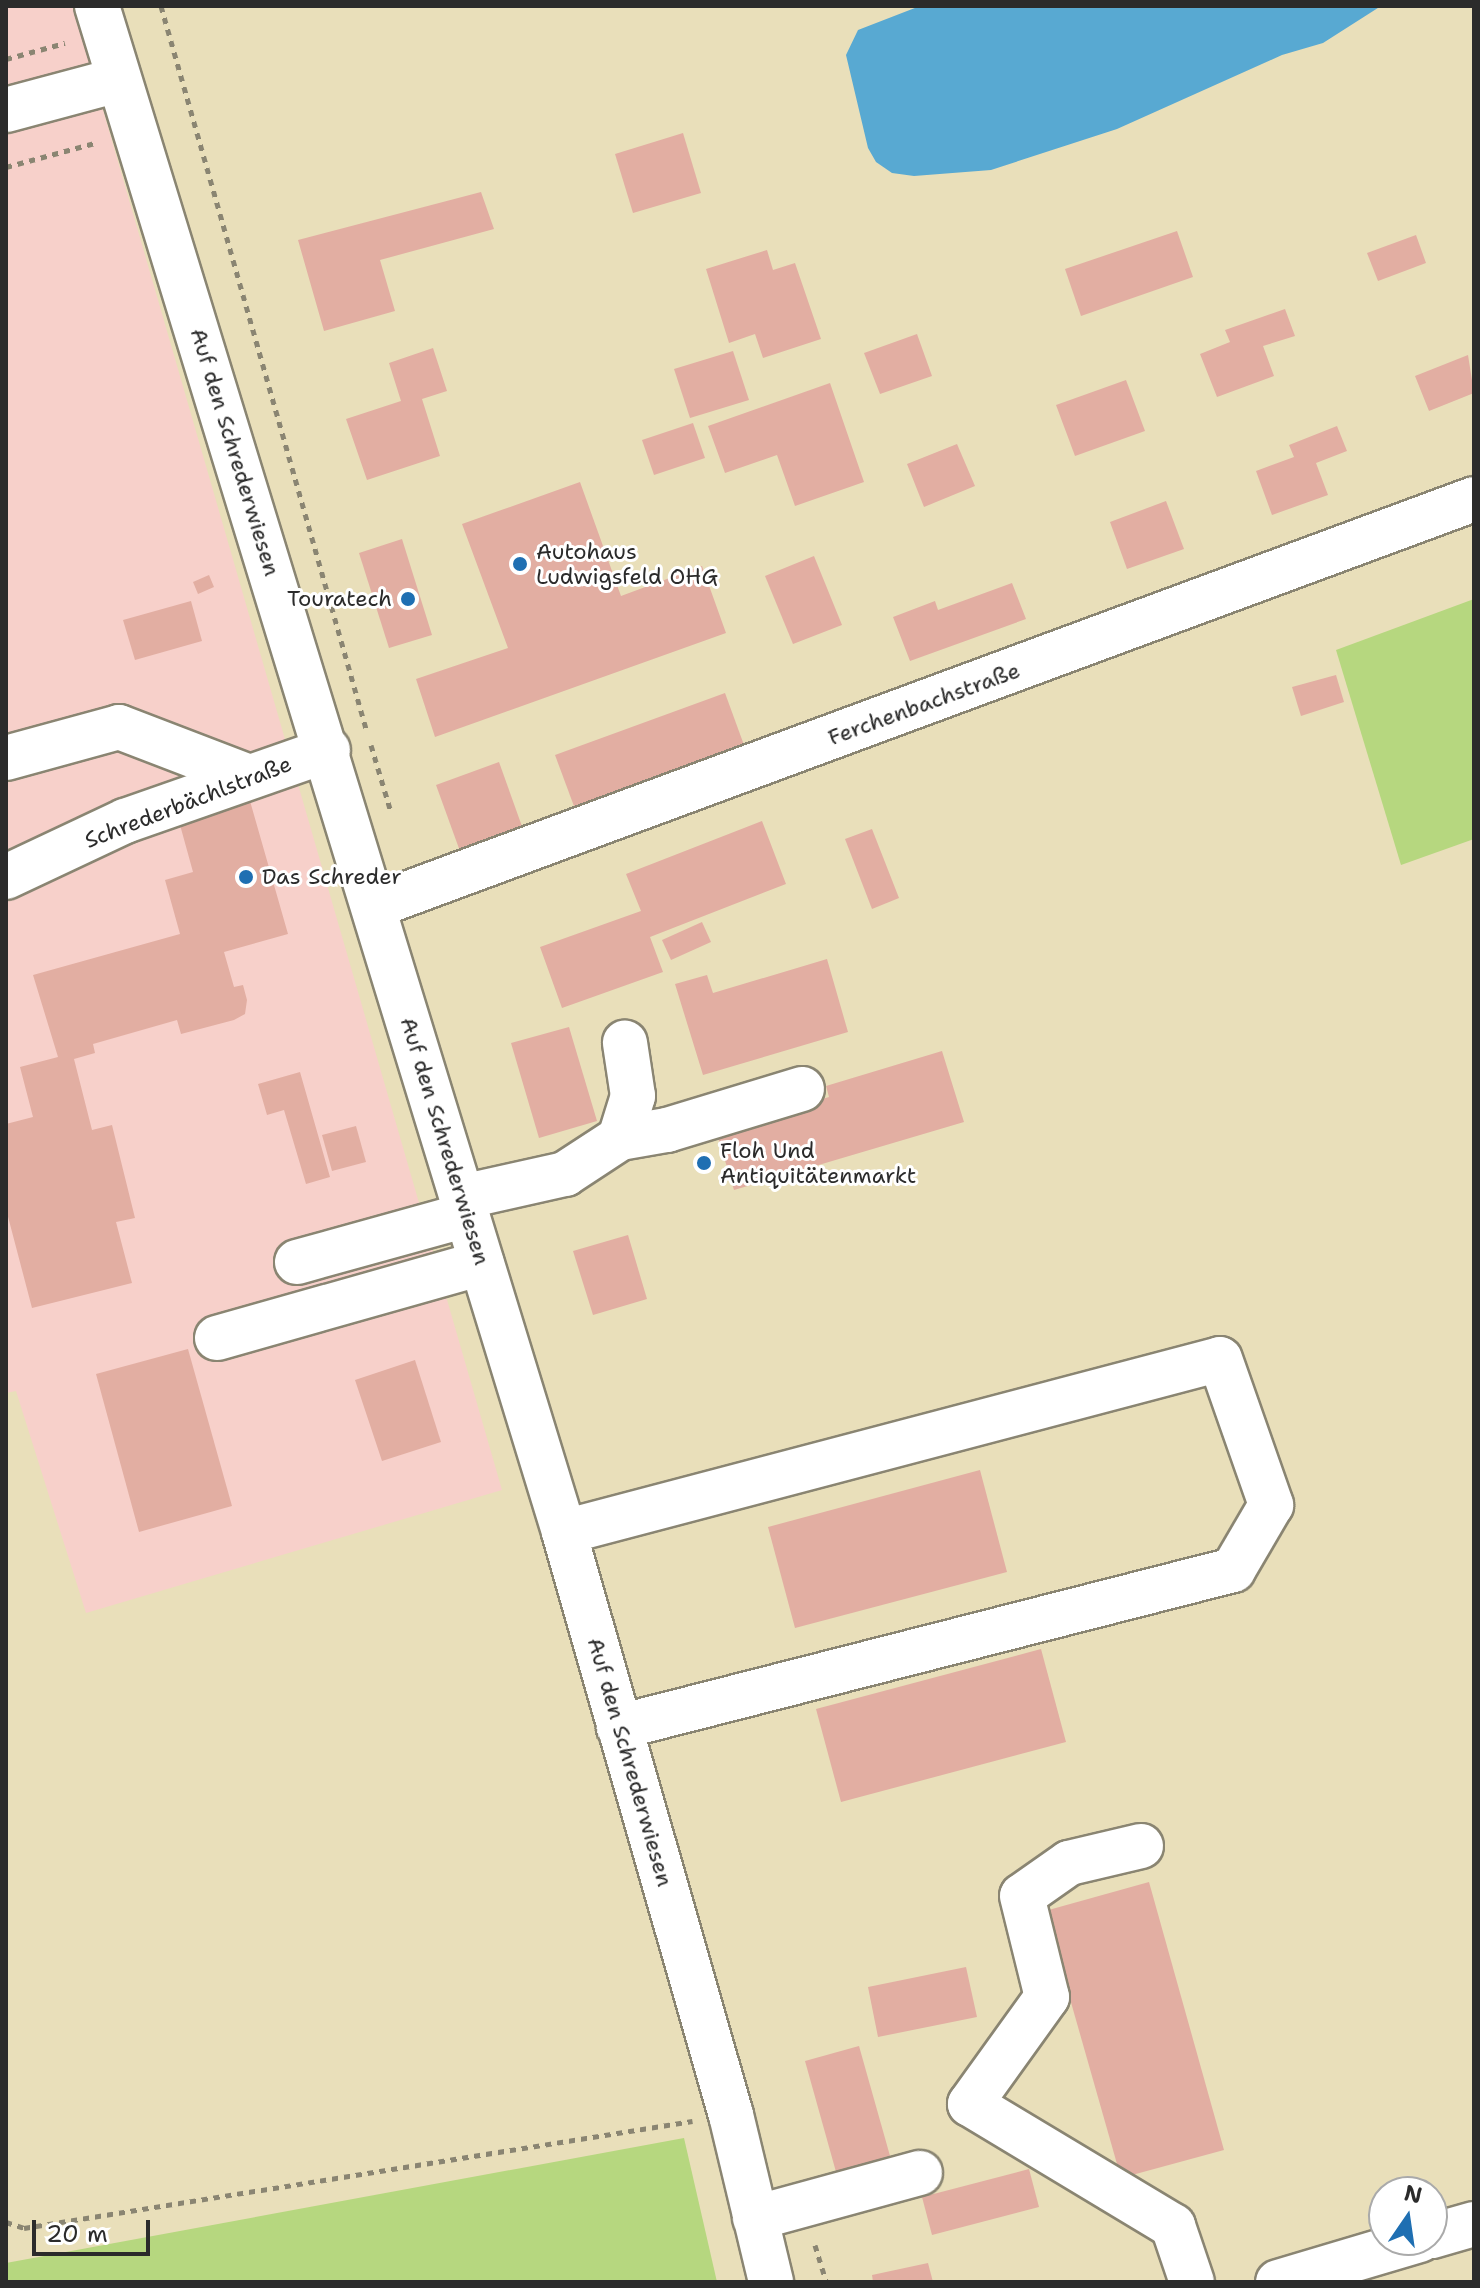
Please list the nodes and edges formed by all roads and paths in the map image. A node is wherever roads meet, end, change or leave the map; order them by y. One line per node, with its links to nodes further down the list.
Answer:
1 (161, 6): 12 (path)
2 (101, 19): 3 (path); 4 (street, Auf den Schrederwiesen)
3 (6, 59)
4 (118, 80): 5 (street); 6 (street, Auf den Schrederwiesen)
5 (6, 110)
6 (134, 132): 7 (path); 9 (street, Auf den Schrederwiesen)
7 (6, 167)
8 (1474, 499): 14 (street, Ferchenbachstraße)
9 (328, 750): 11 (street, Schrederbächlstraße); 14 (street, Auf den Schrederwiesen)
10 (6, 758): 11 (street)
11 (249, 777): 13 (street, Schrederbächlstraße)
12 (393, 818)
13 (6, 877)
14 (374, 906): 18 (street, Auf den Schrederwiesen)
15 (625, 1043): 17 (street)
16 (802, 1089): 17 (street)
17 (620, 1138): 18 (street)
18 (465, 1206): 19 (street); 20 (street, Auf den Schrederwiesen)
19 (297, 1262)
20 (482, 1263): 21 (street); 22 (street, Auf den Schrederwiesen)
21 (217, 1338)
22 (564, 1532): 23 (street, Auf den Schrederwiesen); 23 (street)
23 (619, 1727): 25 (street, Auf den Schrederwiesen)
24 (1141, 1846): 33 (street)
25 (731, 2115): 27 (street, Auf den Schrederwiesen); 28 (path)
26 (920, 2173): 27 (street)
27 (755, 2218): 32 (street, Auf den Schrederwiesen)
28 (6, 2222)
29 (1474, 2224): 30 (street)
30 (1448, 2231)
31 (1368, 2255): 34 (street)
32 (771, 2282)
33 (1192, 2282)
34 (1278, 2282)

